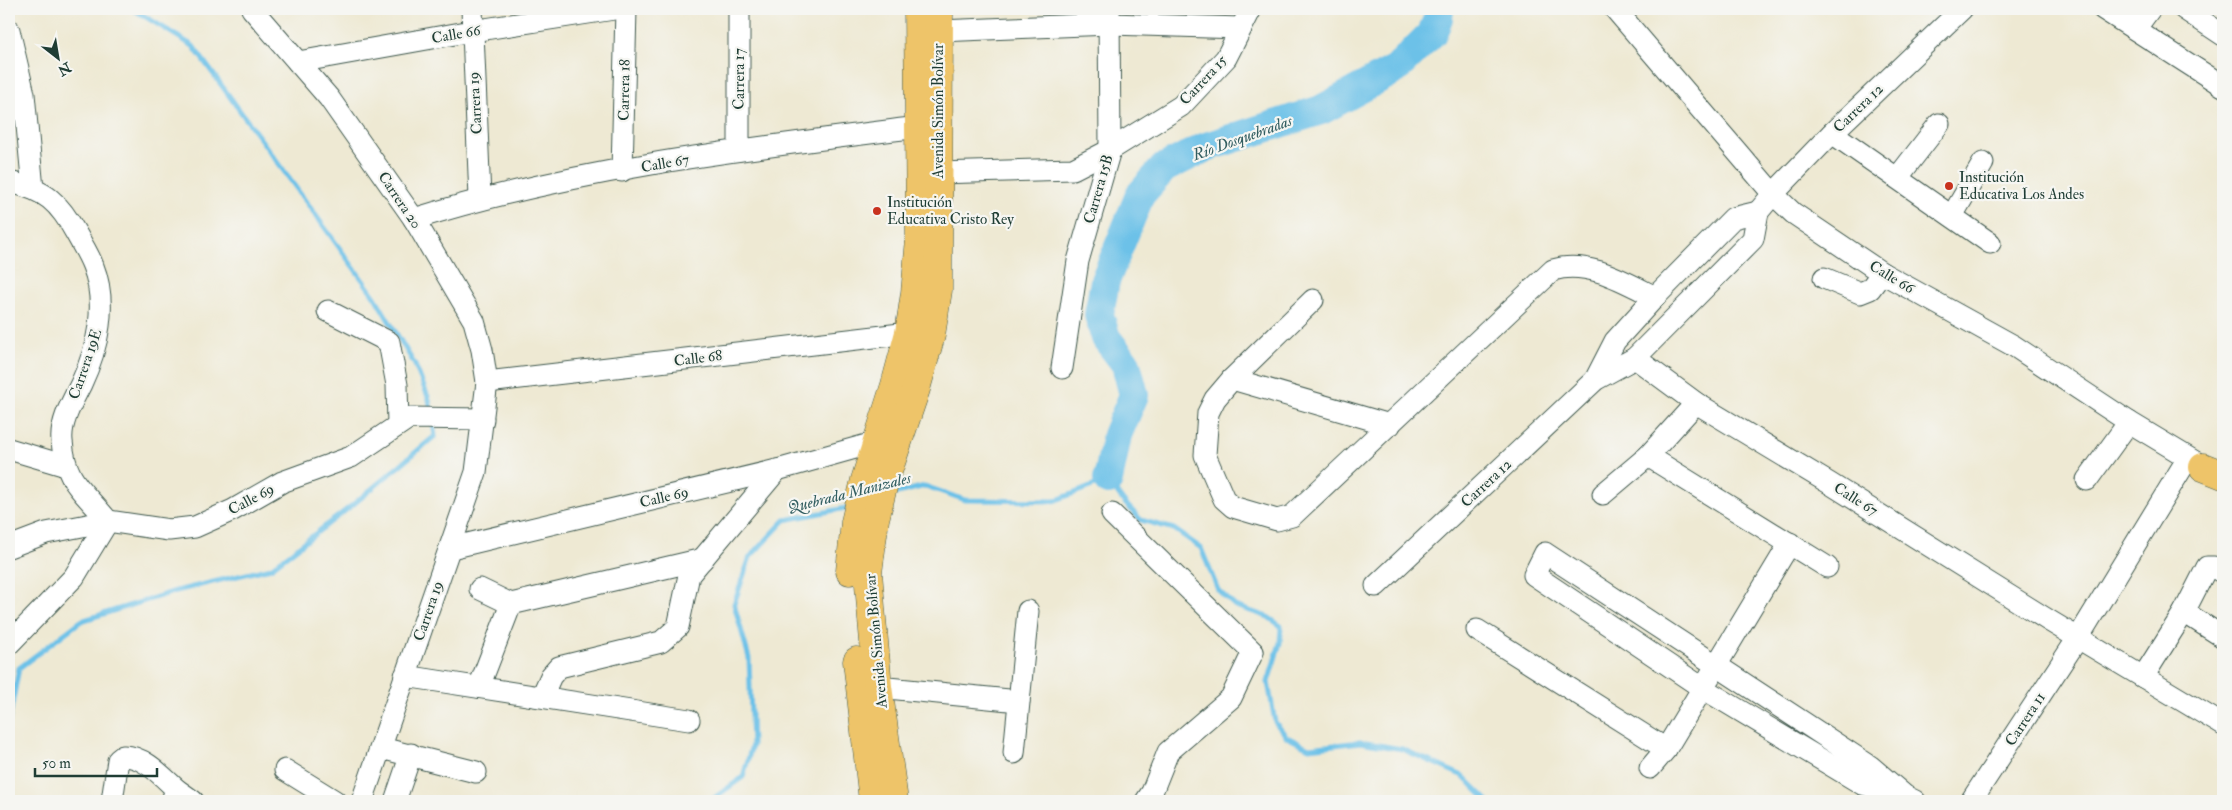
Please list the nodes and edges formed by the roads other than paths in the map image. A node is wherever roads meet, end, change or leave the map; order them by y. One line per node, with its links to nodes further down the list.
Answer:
1 (252, 9): 20 (street, Carrera 20)
2 (472, 9): 18 (street, Carrera 19)
3 (614, 9): 18 (street, Calle 66)
4 (626, 9): 29 (street, Carrera 18)
5 (739, 9): 26 (street, Carrera 17)
6 (918, 9): 24 (main road, Avenida Simón Bolívar)
7 (1251, 9): 15 (street, Carrera 15)
8 (1616, 9): 34 (street, Calle 66)
9 (2103, 9): 16 (street)
10 (2150, 9): 16 (street)
11 (2184, 9): 19 (street)
12 (1959, 10): 25 (street, Carrera 12)
13 (1110, 16): 14 (street); 15 (street); 27 (street, Carrera 15B)
14 (939, 20): 30 (main road, Avenida Simón Bolívar)
15 (1241, 28): 27 (street, Carrera 15)
16 (2136, 28): 22 (street)
17 (9, 30): 21 (street)
18 (472, 31): 20 (street, Calle 66); 35 (street, Carrera 19)
19 (2223, 36)
20 (298, 62): 38 (street, Carrera 20)
21 (14, 81): 33 (street)
22 (2223, 86)
23 (1939, 124): 31 (street)
24 (919, 126): 26 (street, Calle 67); 45 (main road, Avenida Simón Bolívar)
25 (1832, 134): 31 (street); 34 (street, Carrera 12)
26 (739, 150): 29 (street, Calle 67)
27 (1110, 150): 30 (street); 47 (street, Carrera 15B)
28 (1984, 164): 37 (street)
29 (622, 171): 35 (street, Calle 67)
30 (938, 174): 63 (main road, Avenida Simón Bolívar)
31 (1898, 177): 37 (street)
32 (9, 182): 33 (street)
33 (33, 189): 59 (street, Carrera 19E)
34 (1773, 194): 36 (street, Carrera 12); 40 (street, Calle 66)
35 (480, 198): 38 (street, Calle 67)
36 (1758, 212): 42 (street, Carrera 12); 46 (street, Carrera 12)
37 (1952, 216): 39 (street)
38 (414, 219): 50 (street, Carrera 20)
39 (1990, 243)
40 (1882, 273): 41 (street); 53 (street, Calle 66)
41 (1824, 278)
42 (1655, 297): 49 (street, Carrera 12); 55 (street)
43 (1312, 300): 48 (street)
44 (328, 311): 54 (street)
45 (908, 333): 50 (street, Calle 68); 56 (main road, Avenida Simón Bolívar)
46 (1635, 358): 49 (street, Carrera 12); 51 (street, Calle 67)
47 (1062, 368)
48 (1232, 379): 55 (street); 55 (street)
49 (1595, 380): 74 (street, Carrera 12)
50 (487, 382): 52 (street, Carrera 20)
51 (1696, 402): 58 (street); 81 (street, Calle 67)
52 (476, 418): 54 (street, Calle 69); 70 (street, Carrera 19)
53 (2129, 422): 61 (street, Calle 66); 62 (street)
54 (398, 424): 66 (street, Calle 69)
55 (1390, 425)
56 (877, 442): 60 (street, Calle 69); 63 (main road, Avenida Simón Bolívar)
57 (9, 449): 59 (street)
58 (1648, 456): 64 (street); 68 (street)
59 (66, 466): 66 (street, Carrera 19E)
60 (777, 470): 70 (street, Calle 69); 71 (street)
61 (2209, 470): 81 (street, Carrera 11)
62 (2087, 480)
63 (874, 481): 67 (main road, Avenida Simón Bolívar)
64 (1603, 494)
65 (1112, 514): 108 (street)
66 (108, 520): 69 (street, Calle 69); 82 (street)
67 (865, 520): 87 (main road, Avenida Simón Bolívar); 107 (main road, Avenida Simón Bolívar)
68 (1790, 543): 72 (street); 83 (street)
69 (9, 547)
70 (451, 548): 84 (street, Carrera 19)
71 (703, 559): 76 (street); 89 (street)
72 (1828, 567)
73 (2223, 573): 78 (street)
74 (1376, 586)
75 (480, 589): 76 (street)
76 (511, 604): 86 (street)
77 (1028, 611): 90 (street)
78 (2184, 612): 80 (street); 85 (street)
79 (1477, 630): 94 (street)
80 (2223, 636)
81 (2078, 638): 85 (street, Calle 67); 109 (street, Carrera 11)
82 (9, 644)
83 (1716, 667): 88 (street); 88 (street); 101 (street)
84 (405, 676): 86 (street); 93 (street, Carrera 19)
85 (2143, 677): 92 (street, Calle 67)
86 (479, 687): 89 (street)
87 (878, 687): 90 (street); 107 (main road, Avenida Simón Bolívar)
88 (1704, 689): 94 (street); 101 (street)
89 (542, 696): 91 (street)
90 (1019, 701): 95 (street)
91 (689, 720)
92 (2223, 725)
93 (381, 748): 96 (street); 105 (street, Carrera 19)
94 (1666, 749): 97 (street)
95 (1014, 753)
96 (411, 754): 99 (street); 106 (street)
97 (1650, 768)
98 (285, 770): 104 (street)
99 (476, 772)
100 (174, 796): 102 (street); 103 (street)
101 (1910, 798)
102 (112, 801)
103 (194, 801)
104 (335, 801)
105 (362, 801)
106 (395, 801)
107 (887, 801)
108 (1146, 801)
109 (1971, 801)

